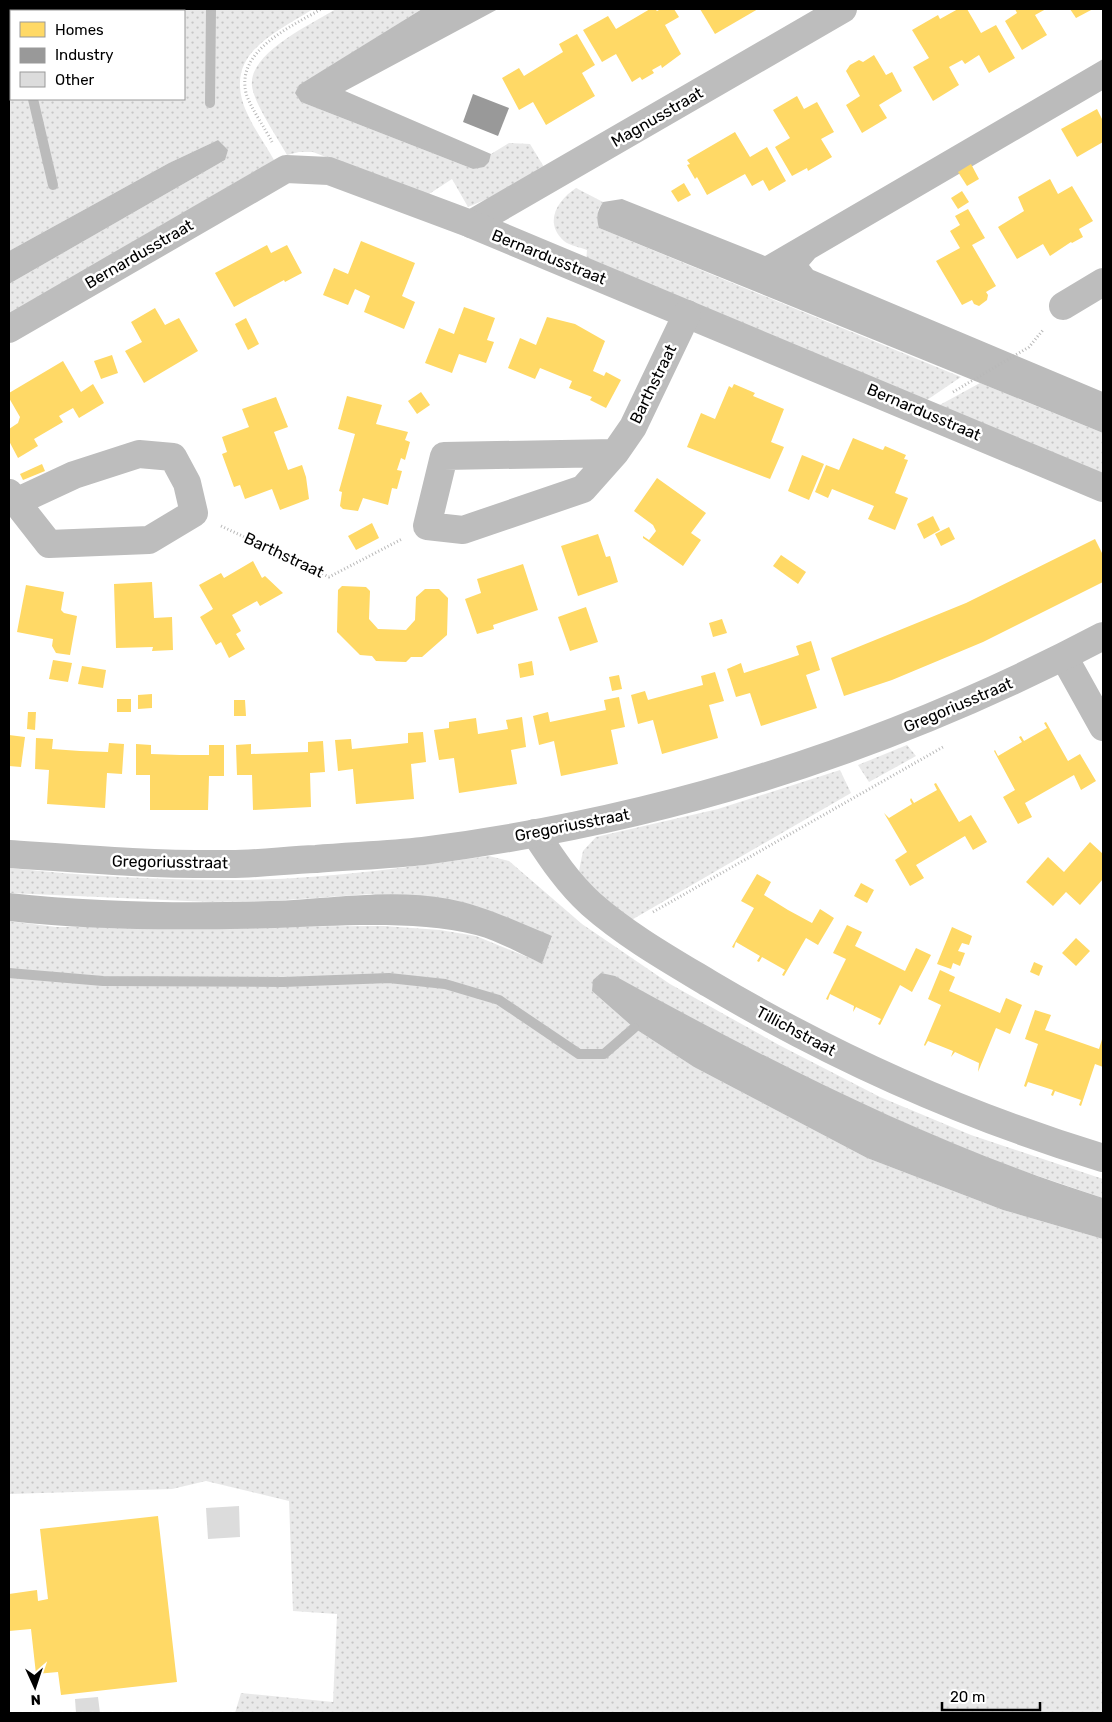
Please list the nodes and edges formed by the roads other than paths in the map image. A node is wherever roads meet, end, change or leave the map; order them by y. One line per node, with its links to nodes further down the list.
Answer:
1 (844, 9): 2 (street, Magnusstraat)
2 (470, 224): 5 (street, Bernardusstraat); 6 (street, Bernardusstraat)
3 (1103, 282): 4 (street)
4 (1063, 306)
5 (687, 314): 7 (street, Barthstraat); 8 (street, Bernardusstraat)
6 (9, 329)
7 (615, 453): 7 (street, Barthstraat)
8 (1103, 488)
9 (12, 498): 9 (street)
10 (1103, 636): 11 (street, Gregoriusstraat)
11 (1064, 657): 12 (street); 13 (street, Gregoriusstraat)
12 (1103, 727)
13 (535, 833): 14 (street, Gregoriusstraat); 15 (street, Tillichstraat)
14 (9, 854)
15 (1103, 1158)

